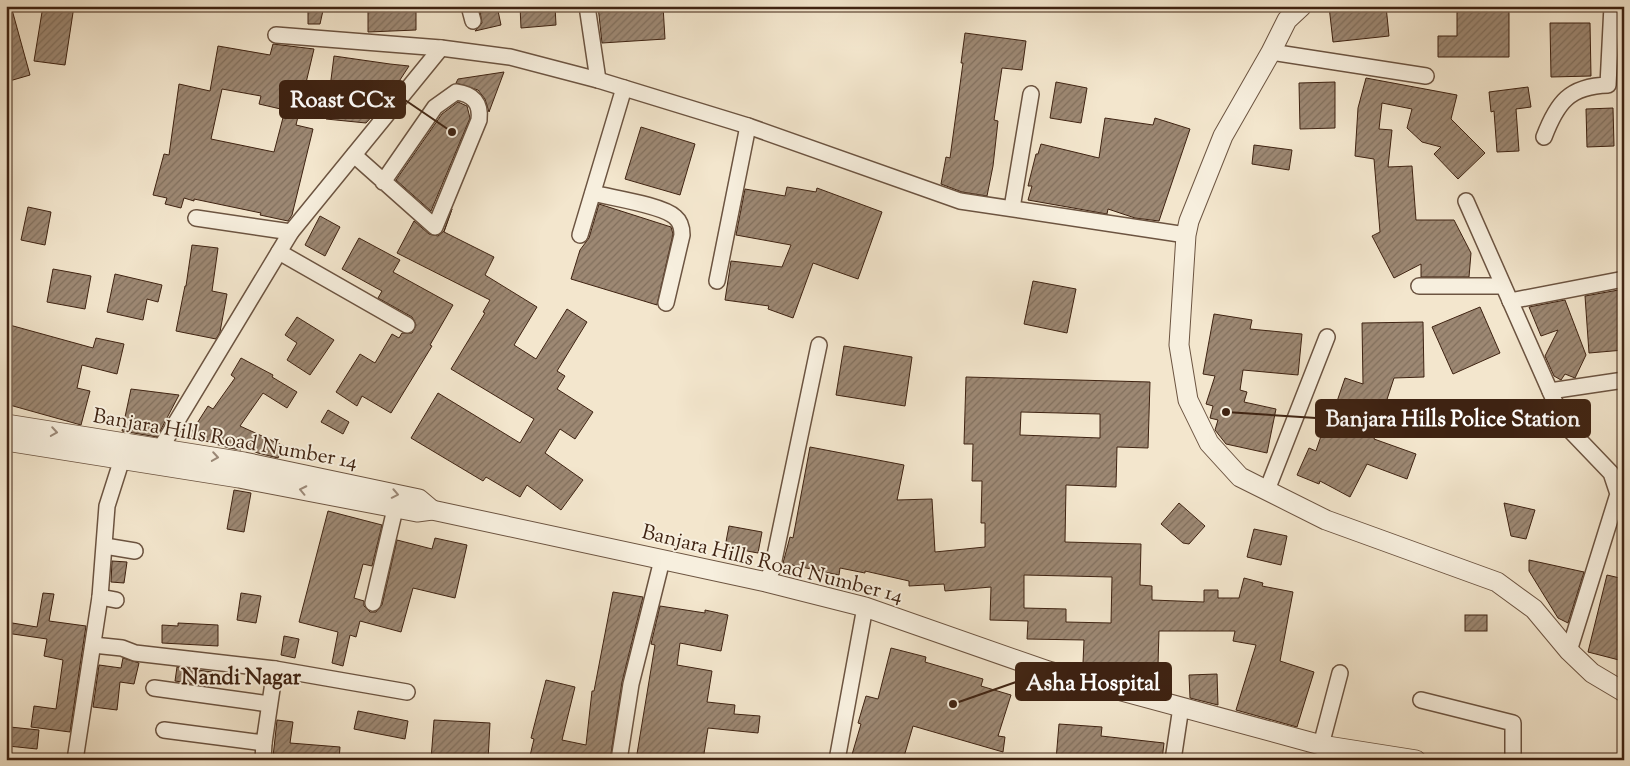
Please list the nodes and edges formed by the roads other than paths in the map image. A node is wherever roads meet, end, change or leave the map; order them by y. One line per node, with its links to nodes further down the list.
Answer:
1 (587, 6): 8 (street)
2 (1302, 6): 6 (street)
3 (1612, 6): 12 (street)
4 (276, 34): 5 (street)
5 (441, 48): 8 (street); 13 (street)
6 (1271, 52): 7 (street); 21 (street)
7 (1426, 76)
8 (598, 80): 9 (street)
9 (624, 88): 11 (street); 15 (street)
10 (1031, 94): 17 (street)
11 (748, 126): 17 (street); 24 (street)
12 (1544, 137)
13 (354, 155): 14 (street); 19 (street)
14 (383, 182): 14 (street)
15 (593, 193): 20 (street); 28 (street)
16 (1466, 202): 26 (street)
17 (1012, 208): 21 (street)
18 (196, 218): 19 (street)
19 (291, 232): 22 (street)
20 (580, 236)
21 (1186, 236): 38 (street)
22 (279, 252): 29 (street); 36 (street)
23 (1624, 279): 27 (street)
24 (717, 281)
25 (1418, 286): 26 (street)
26 (1503, 286): 27 (street)
27 (1510, 301): 33 (street)
28 (666, 304)
29 (407, 326)
30 (1327, 337): 38 (street)
31 (819, 345): 45 (street)
32 (1624, 380): 33 (street)
33 (1550, 391): 41 (street)
34 (6, 424): 36 (street, Banjara Hills Road Number 14, one-way to 36)
35 (6, 441): 37 (street, Banjara Hills Road Number 14)
36 (160, 449): 40 (street, Banjara Hills Road Number 14, one-way to 40)
37 (122, 459): 39 (street, Banjara Hills Road Number 14, one-way to 37); 42 (street)
38 (1267, 490): 51 (street)
39 (396, 509): 40 (street, Banjara Hills Road Number 14); 48 (street)
40 (432, 510): 44 (street, Banjara Hills Road Number 14)
41 (1618, 513): 51 (street)
42 (105, 546): 43 (street); 46 (street)
43 (135, 551)
44 (662, 560): 45 (street, Banjara Hills Road Number 14); 66 (street)
45 (766, 582): 49 (street, Banjara Hills Road Number 14)
46 (100, 597): 47 (street); 50 (street)
47 (116, 600)
48 (373, 603)
49 (865, 607): 59 (street, Banjara Hills Road Number 14); 67 (street)
50 (93, 645): 52 (street); 64 (street)
51 (1569, 651): 56 (street)
52 (275, 670): 55 (street); 58 (street)
53 (1340, 672): 62 (street)
54 (154, 688): 58 (street)
55 (407, 692)
56 (1624, 692)
57 (1421, 700): 69 (street)
58 (269, 704): 61 (street)
59 (1182, 706): 62 (street, Banjara Hills Road Number 14); 68 (street)
60 (164, 730): 61 (street)
61 (264, 743): 65 (street)
62 (1321, 745): 63 (street, Banjara Hills Road Number 14)
63 (1406, 759)
64 (75, 760)
65 (263, 760)
66 (619, 760)
67 (837, 760)
68 (1173, 760)
69 (1513, 760)

